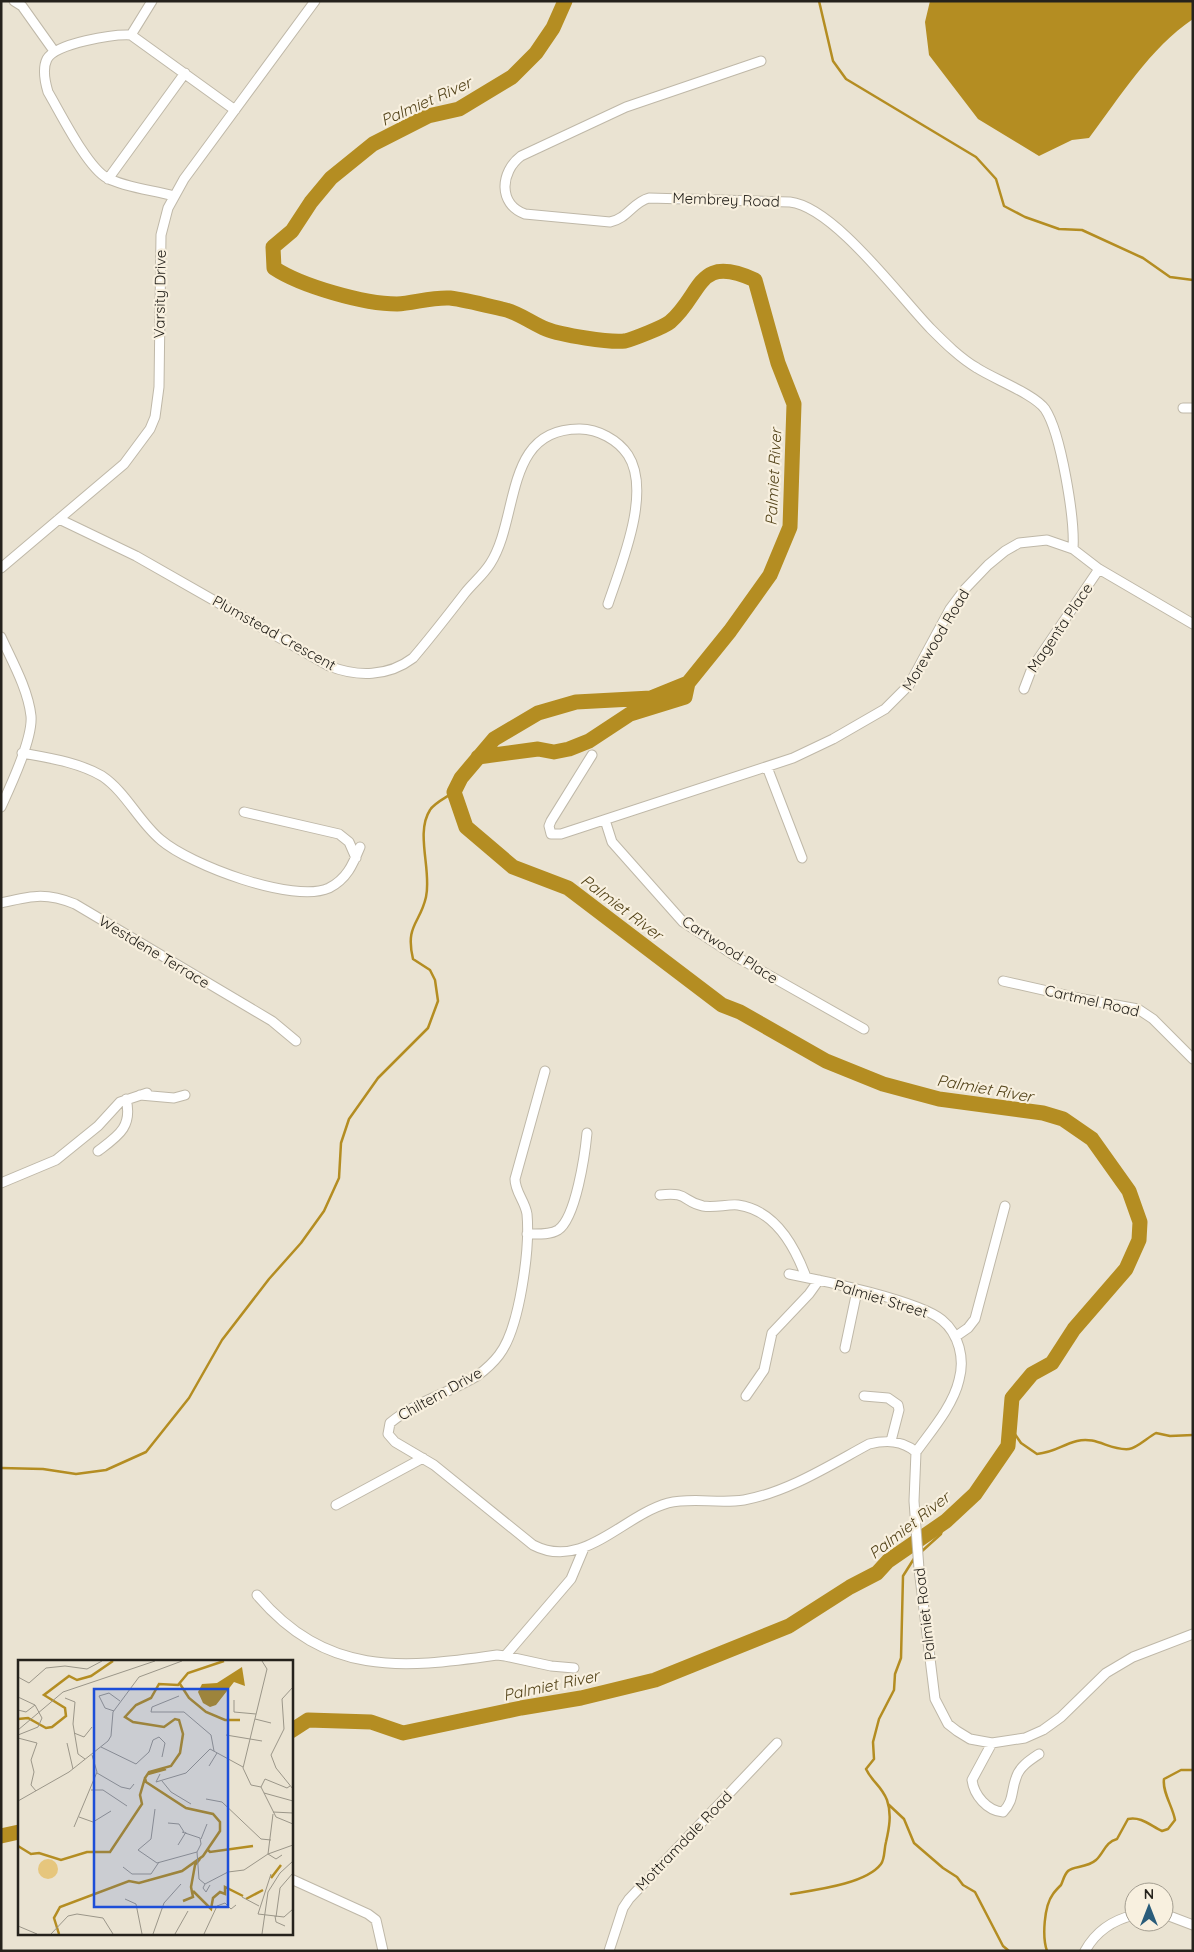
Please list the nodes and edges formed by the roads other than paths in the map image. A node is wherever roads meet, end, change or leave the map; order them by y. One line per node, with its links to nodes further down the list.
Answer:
1 (14, 1): 5 (street)
2 (152, 1): 4 (street)
3 (314, 1): 8 (street, Varsity Drive)
4 (131, 35): 5 (street); 7 (street)
5 (54, 51): 9 (street)
6 (761, 61): 12 (street, Membrey Road)
7 (185, 73): 8 (street); 9 (street)
8 (235, 110): 10 (street, Varsity Drive)
9 (108, 179): 10 (street)
10 (174, 196): 11 (street, Varsity Drive)
11 (59, 519): 13 (street, Varsity Drive); 15 (street, Plumstead Crescent)
12 (1073, 549): 14 (street, Morewood Road); 21 (street, Morewood Road)
13 (1, 568)
14 (1099, 569): 16 (street, Morewood Road); 18 (street, Magenta Place)
15 (608, 604)
16 (1193, 624)
17 (1, 637): 19 (street)
18 (1024, 689)
19 (22, 754): 22 (street); 26 (street)
20 (592, 755): 24 (street, Morewood Road)
21 (766, 767): 24 (street, Morewood Road); 27 (street)
22 (1, 807)
23 (244, 812): 26 (street)
24 (605, 820): 30 (street, Cartwood Place)
25 (360, 847): 26 (street)
26 (356, 858)
27 (802, 858)
28 (1, 903): 31 (street, Westdene Terrace)
29 (1003, 981): 32 (street, Cartmel Road)
30 (864, 1029)
31 (296, 1041)
32 (1193, 1059)
33 (546, 1071): 41 (street, Chiltern Drive)
34 (185, 1095): 35 (street)
35 (126, 1099): 37 (street); 38 (street)
36 (587, 1133): 41 (street)
37 (98, 1151)
38 (1, 1183)
39 (660, 1195): 43 (street)
40 (1006, 1206): 46 (street)
41 (528, 1234): 52 (street, Chiltern Drive)
42 (788, 1274): 43 (street, Palmiet Street)
43 (806, 1277): 44 (street, Palmiet Street)
44 (819, 1280): 45 (street, Palmiet Street); 48 (street)
45 (857, 1291): 46 (street, Palmiet Street); 47 (street)
46 (955, 1338): 51 (street, Palmiet Street)
47 (844, 1348)
48 (746, 1396)
49 (864, 1396): 50 (street)
50 (891, 1441): 51 (street); 54 (street, Chiltern Drive)
51 (916, 1452): 60 (street, Palmiet Road)
52 (424, 1458): 53 (street); 54 (street, Chiltern Drive)
53 (336, 1505)
54 (584, 1548): 57 (street)
55 (257, 1595): 57 (street)
56 (1193, 1634): 60 (street, Palmiet Road)
57 (505, 1656): 58 (street)
58 (574, 1668)
59 (777, 1743): 67 (street, Mottramdale Road)
60 (992, 1743): 61 (street)
61 (1039, 1754)
62 (292, 1880): 66 (street)
63 (1174, 1918): 65 (street)
64 (1124, 1919): 68 (street)
65 (1193, 1925)
66 (383, 1951)
67 (608, 1951)
68 (1085, 1951)

